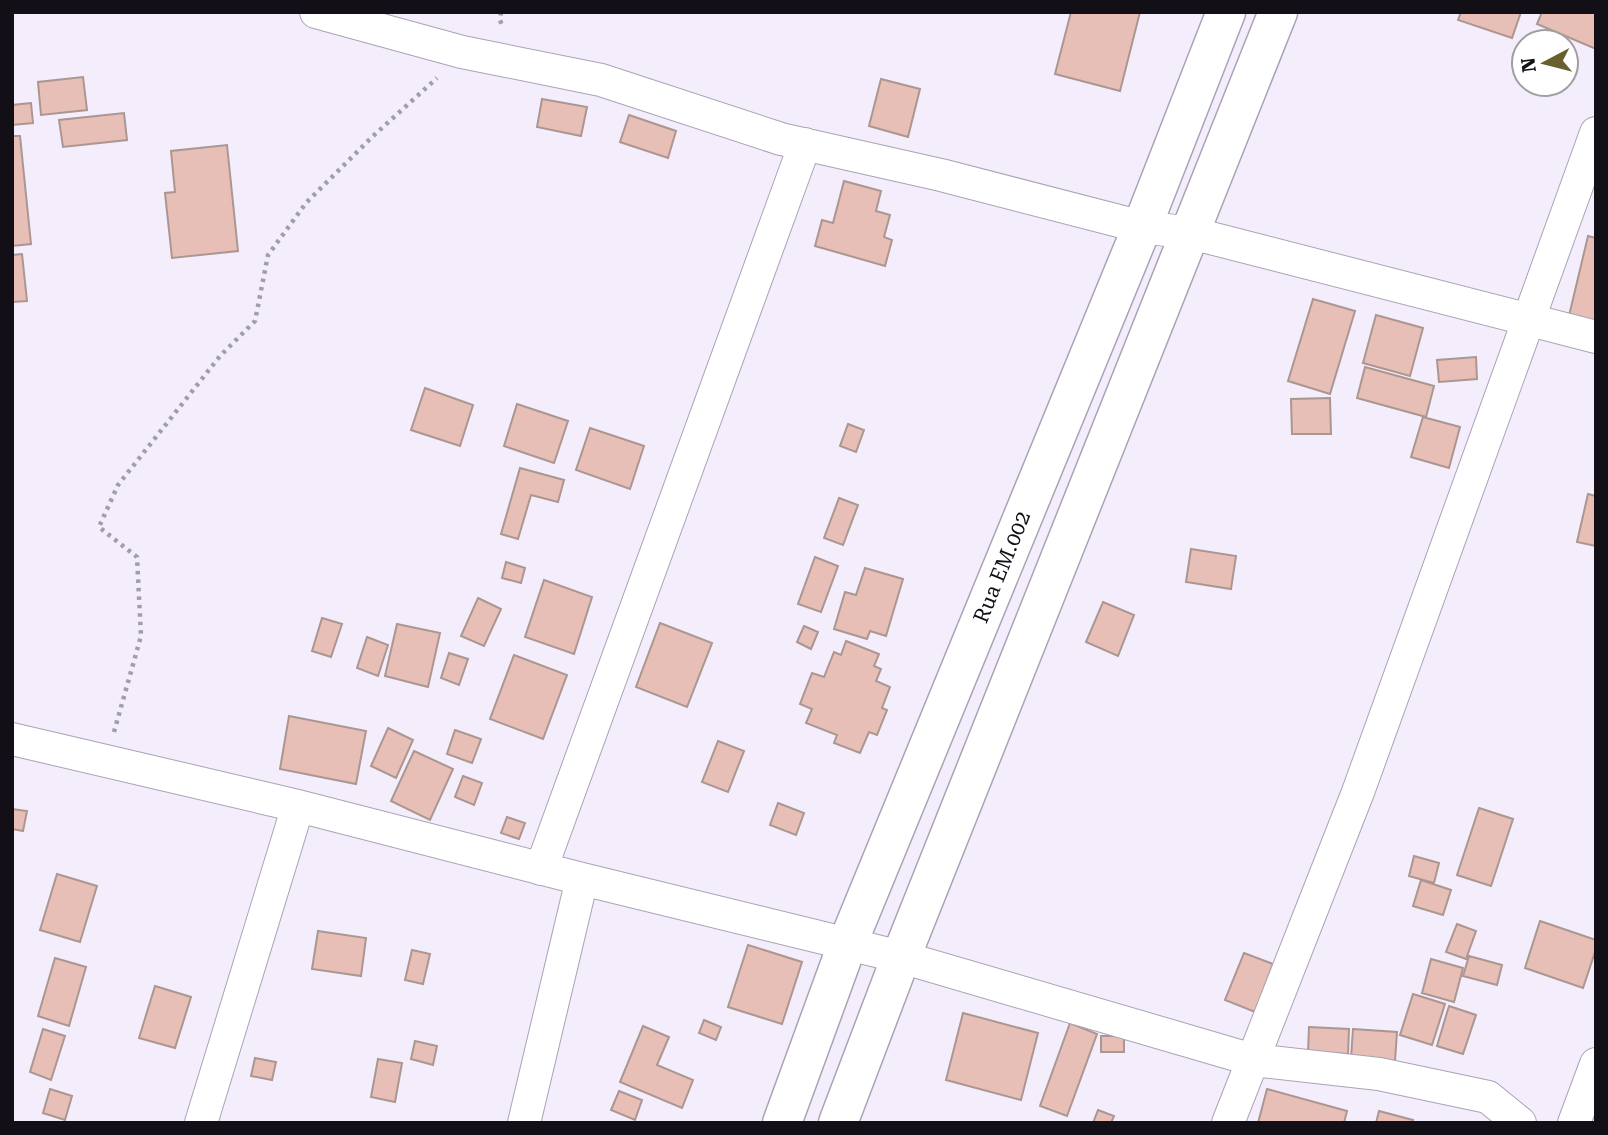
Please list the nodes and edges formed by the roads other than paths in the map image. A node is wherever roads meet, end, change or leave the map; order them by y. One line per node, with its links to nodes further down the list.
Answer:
1 (316, 12): 5 (street)
2 (1226, 12): 6 (street, Rua EM.002)
3 (1278, 12): 7 (street)
4 (1596, 133): 8 (street)
5 (805, 144): 6 (street); 12 (street)
6 (1142, 227): 7 (street); 14 (street, Rua EM.002)
7 (1191, 233): 8 (street); 15 (street)
8 (1528, 320): 9 (street); 16 (street)
9 (1596, 337)
10 (12, 739): 11 (street)
11 (298, 806): 12 (street); 18 (street)
12 (541, 869): 13 (street)
13 (582, 879): 14 (street); 19 (street)
14 (847, 945): 15 (street); 20 (street, Rua EM.002)
15 (901, 957): 16 (street); 21 (street)
16 (1253, 1060): 22 (street); 23 (street)
17 (1596, 1064): 24 (street)
18 (201, 1123)
19 (524, 1123)
20 (782, 1123)
21 (838, 1123)
22 (1228, 1123)
23 (1520, 1123)
24 (1574, 1123)

